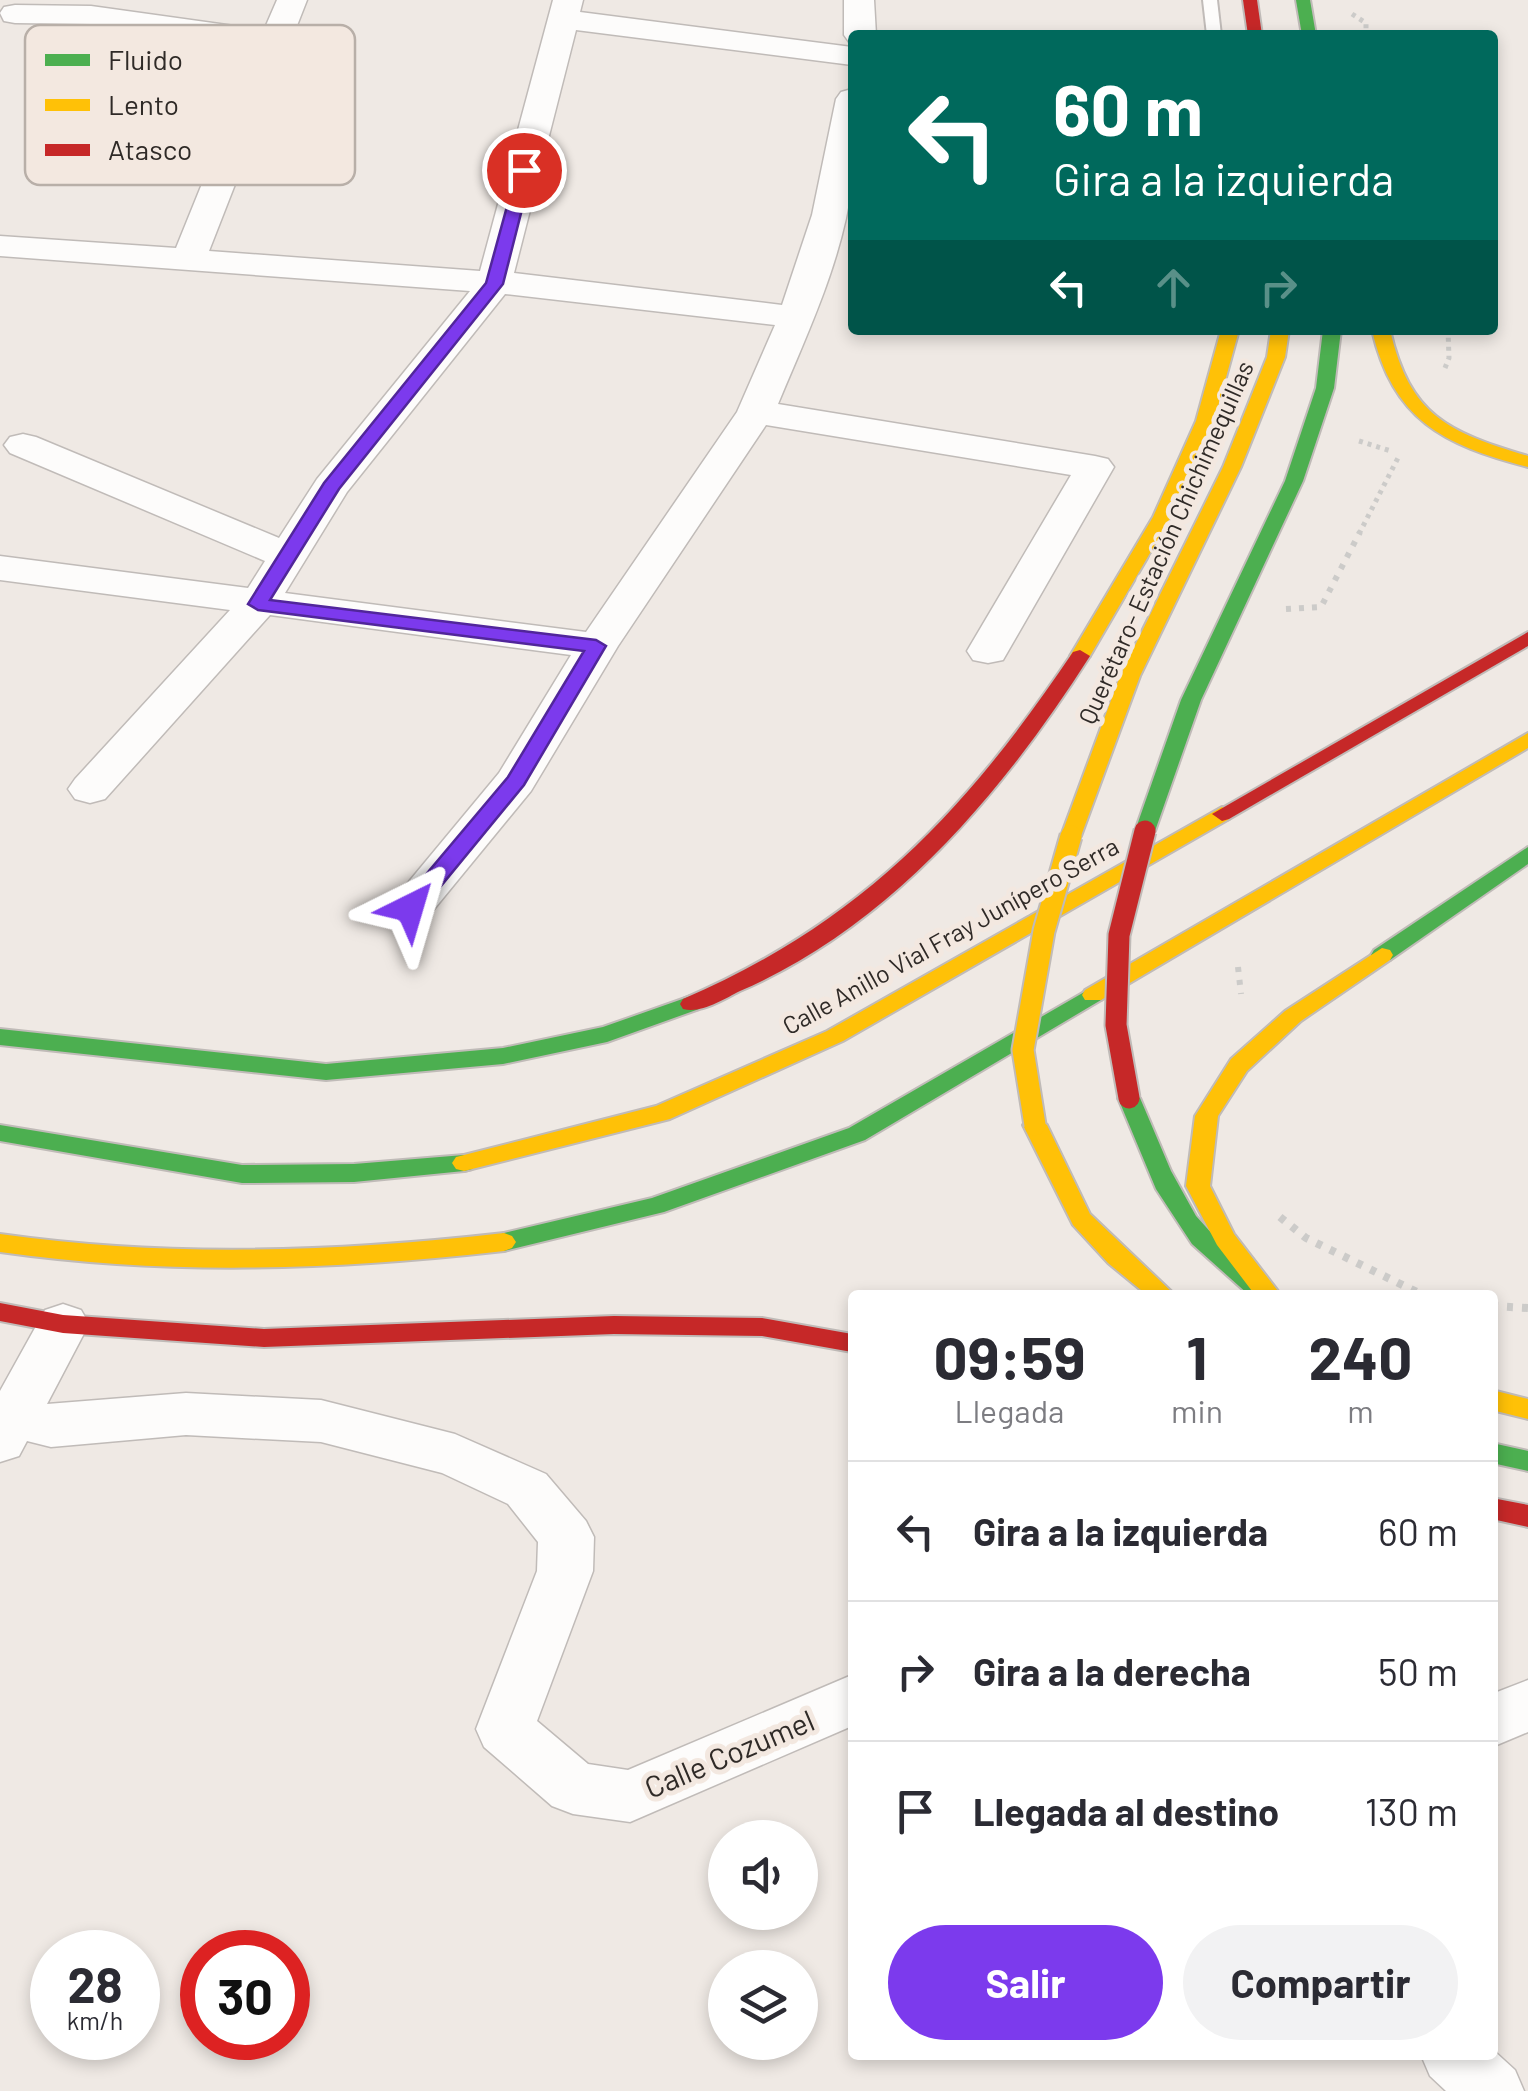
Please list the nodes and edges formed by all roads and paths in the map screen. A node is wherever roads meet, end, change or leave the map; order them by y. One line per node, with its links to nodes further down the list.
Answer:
1 (292, 0): 9 (street)
2 (859, 0): 10 (street)
3 (1210, 0): 11 (lane)
4 (1250, 0): 12 (main road)
5 (1303, 0): 13 (main road)
6 (18, 7): 8 (street); 14 (street)
7 (566, 10): 15 (street); 20 (street)
8 (162, 25)
9 (282, 25)
10 (860, 30)
11 (1213, 30)
12 (1254, 30)
13 (1308, 30)
14 (0, 48)
15 (848, 55)
16 (848, 119): 21 (street)
17 (218, 185): 19 (street)
18 (0, 246): 19 (street)
19 (188, 261): 20 (street)
20 (494, 284): 21 (street); 33 (street)
21 (796, 318): 27 (street)
22 (1229, 335): 46 (main road)
23 (1279, 335): 50 (main road, Querétaro- Estación Chichimequillas, bridge)
24 (1331, 335): 51 (main road, bridge)
25 (1381, 335): 28 (main road)
26 (1448, 335): 28 (path)
27 (756, 412): 38 (street); 39 (street)
28 (1423, 418): 31 (path); 32 (main road)
29 (1359, 442): 31 (path)
30 (23, 445): 33 (street)
31 (1401, 454): 36 (path)
32 (1528, 462)
33 (290, 557): 35 (street)
34 (0, 568): 35 (street)
35 (258, 604): 38 (street); 41 (street)
36 (1282, 609)
37 (1528, 638): 47 (main road, Calle Anillo Vial Fray Junípero Serra)
38 (596, 646): 43 (street)
39 (988, 650)
40 (1528, 739): 49 (main road)
41 (90, 789)
42 (1528, 854): 52 (main road)
43 (410, 908)
44 (1238, 966): 45 (path)
45 (1241, 1004)
46 (0, 1037)
47 (0, 1133)
48 (1276, 1213): 53 (path)
49 (0, 1244)
50 (1157, 1290)
51 (1261, 1290)
52 (1263, 1290)
53 (1413, 1290)
54 (1498, 1306): 55 (path)
55 (1528, 1308)
56 (0, 1312): 57 (main road)
57 (63, 1324): 58 (main road); 61 (street)
58 (848, 1342)
59 (1498, 1402): 60 (main road)
60 (1528, 1409)
61 (21, 1428): 66 (street, Calle Cozumel)
62 (1498, 1454): 63 (main road)
63 (1528, 1461)
64 (1498, 1509): 65 (main road)
65 (1528, 1516)
66 (848, 1702)
67 (1528, 1705): 68 (street)
68 (1498, 1719)
69 (1458, 2060): 70 (street)
70 (1492, 2091)

